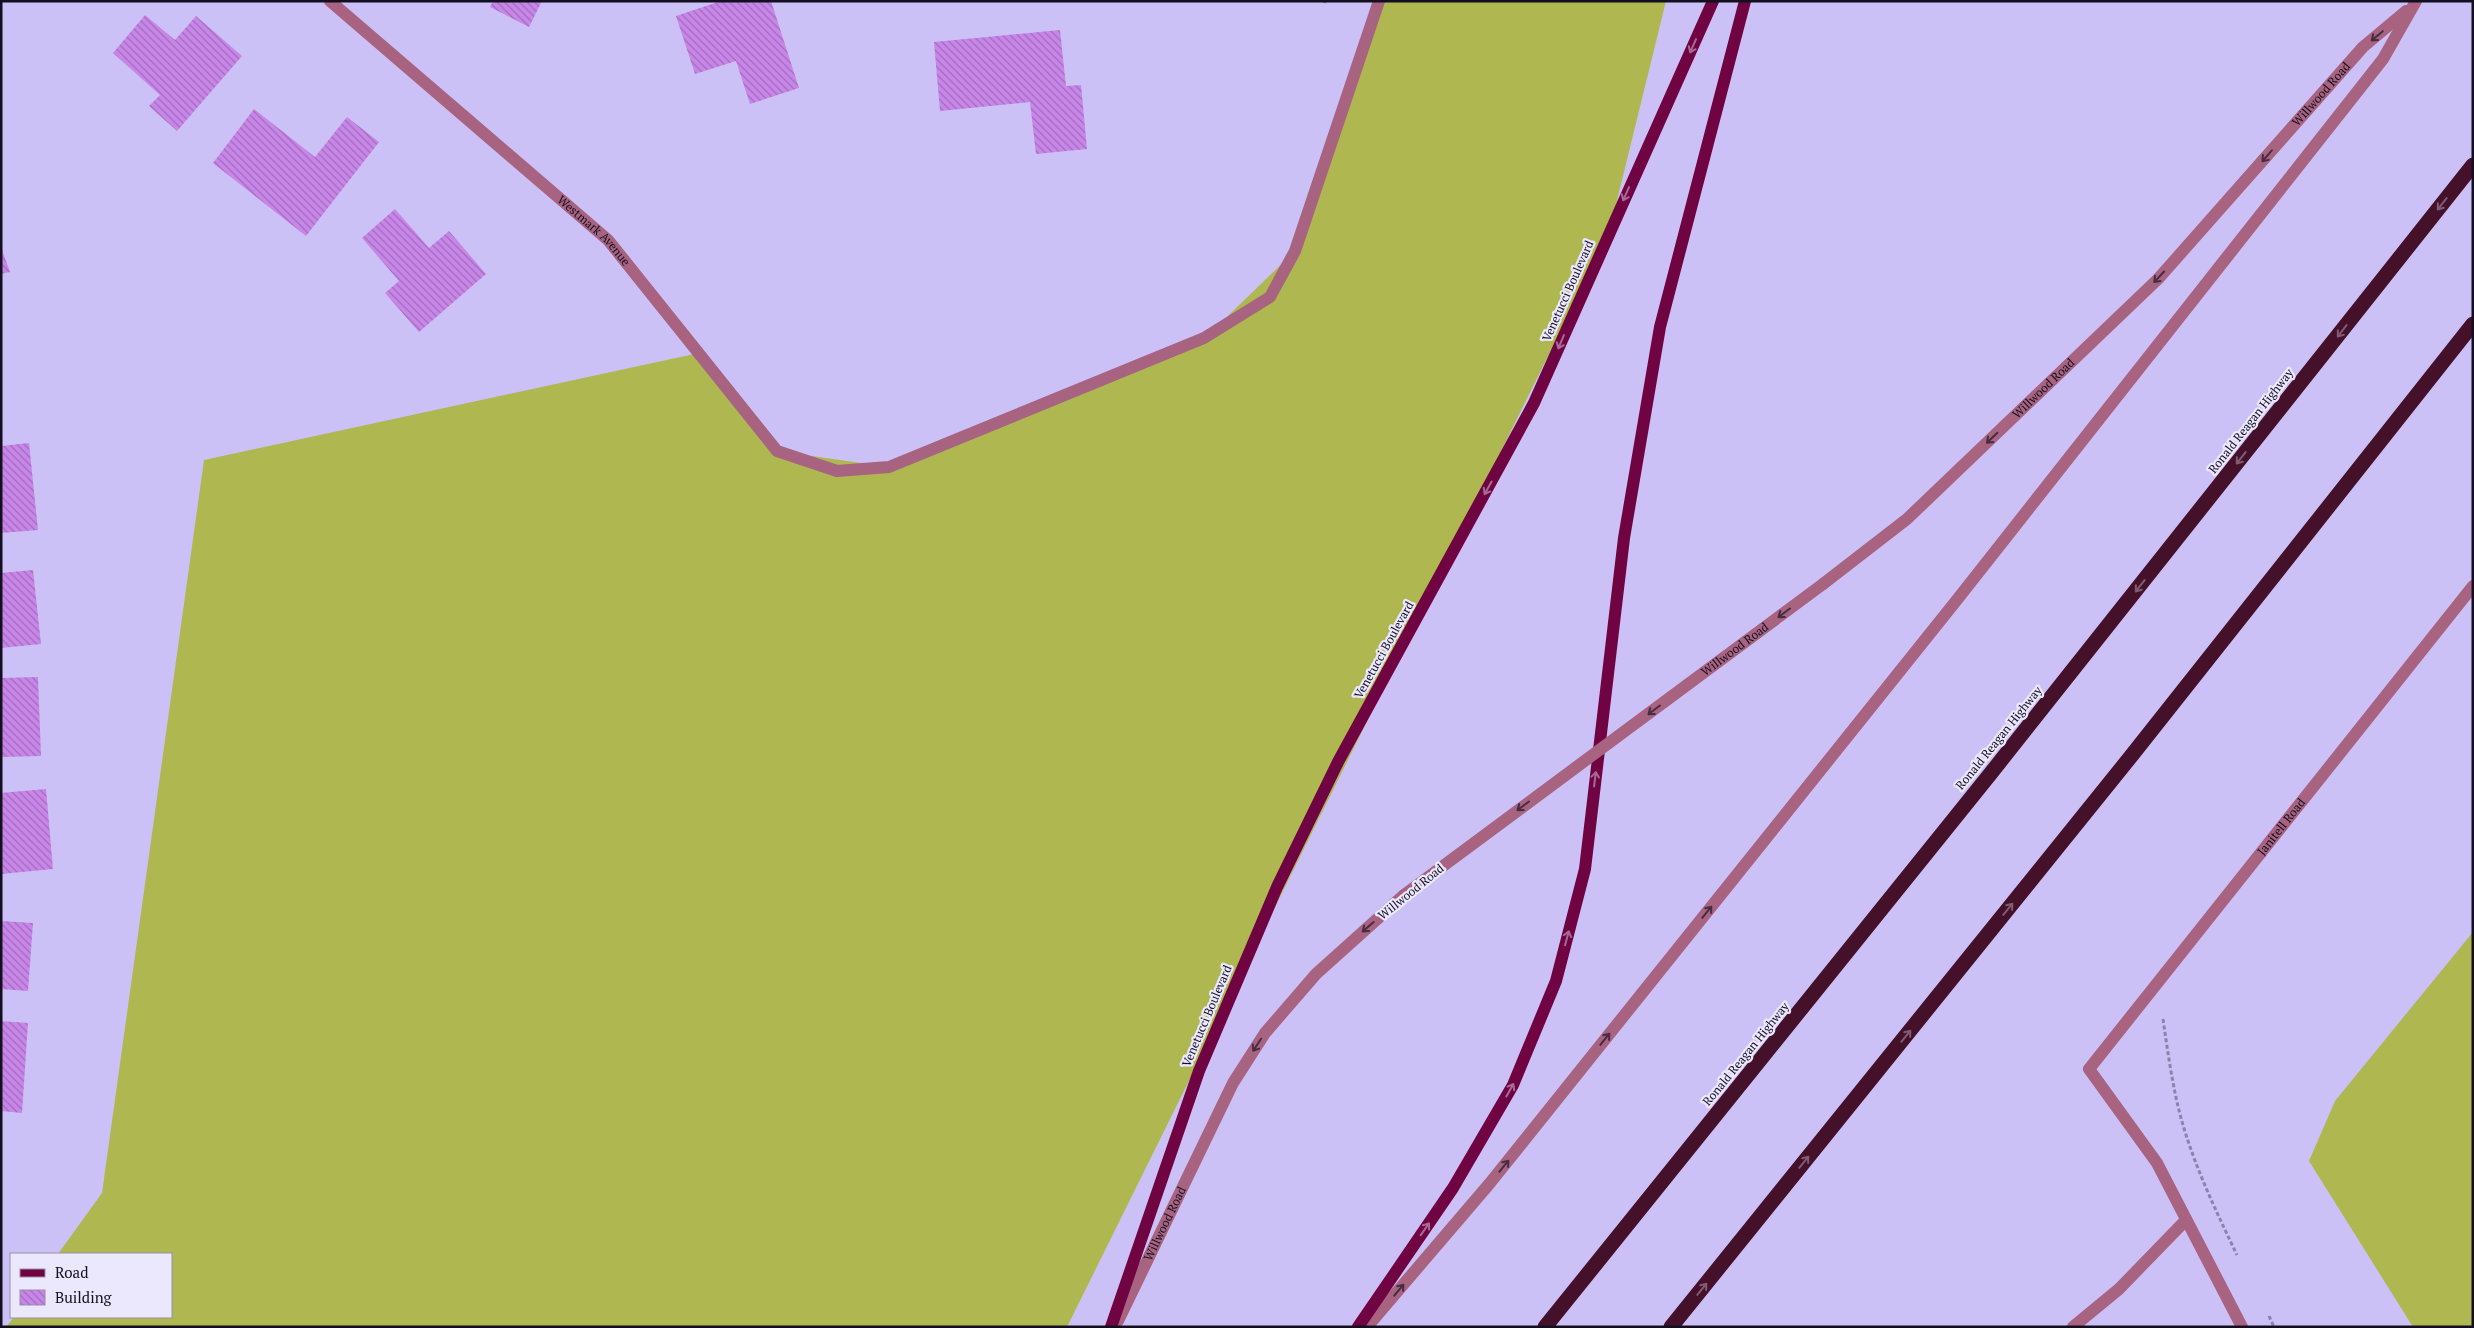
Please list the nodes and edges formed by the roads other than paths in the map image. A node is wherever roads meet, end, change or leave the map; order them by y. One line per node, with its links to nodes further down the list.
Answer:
1 (330, 1): 2 (street, Westmark Avenue)
2 (1378, 1)
3 (1714, 1): 10 (main road, Venetucci Boulevard, one-way to 10)
4 (1745, 1): 11 (main road, one-way to 4)
5 (2415, 3): 10 (street, Willwood Road, one-way to 10, bridge); 12 (street, Willwood Road, one-way to 5)
6 (2473, 165): 13 (highway, Ronald Reagan Highway, one-way to 13)
7 (2473, 324): 14 (highway, one-way to 7)
8 (2473, 586): 9 (street, Janitell Road)
9 (2186, 1220): 15 (street); 16 (street)
10 (1113, 1327)
11 (1358, 1327)
12 (1367, 1327)
13 (1545, 1327)
14 (1672, 1327)
15 (2072, 1327)
16 (2242, 1327)

